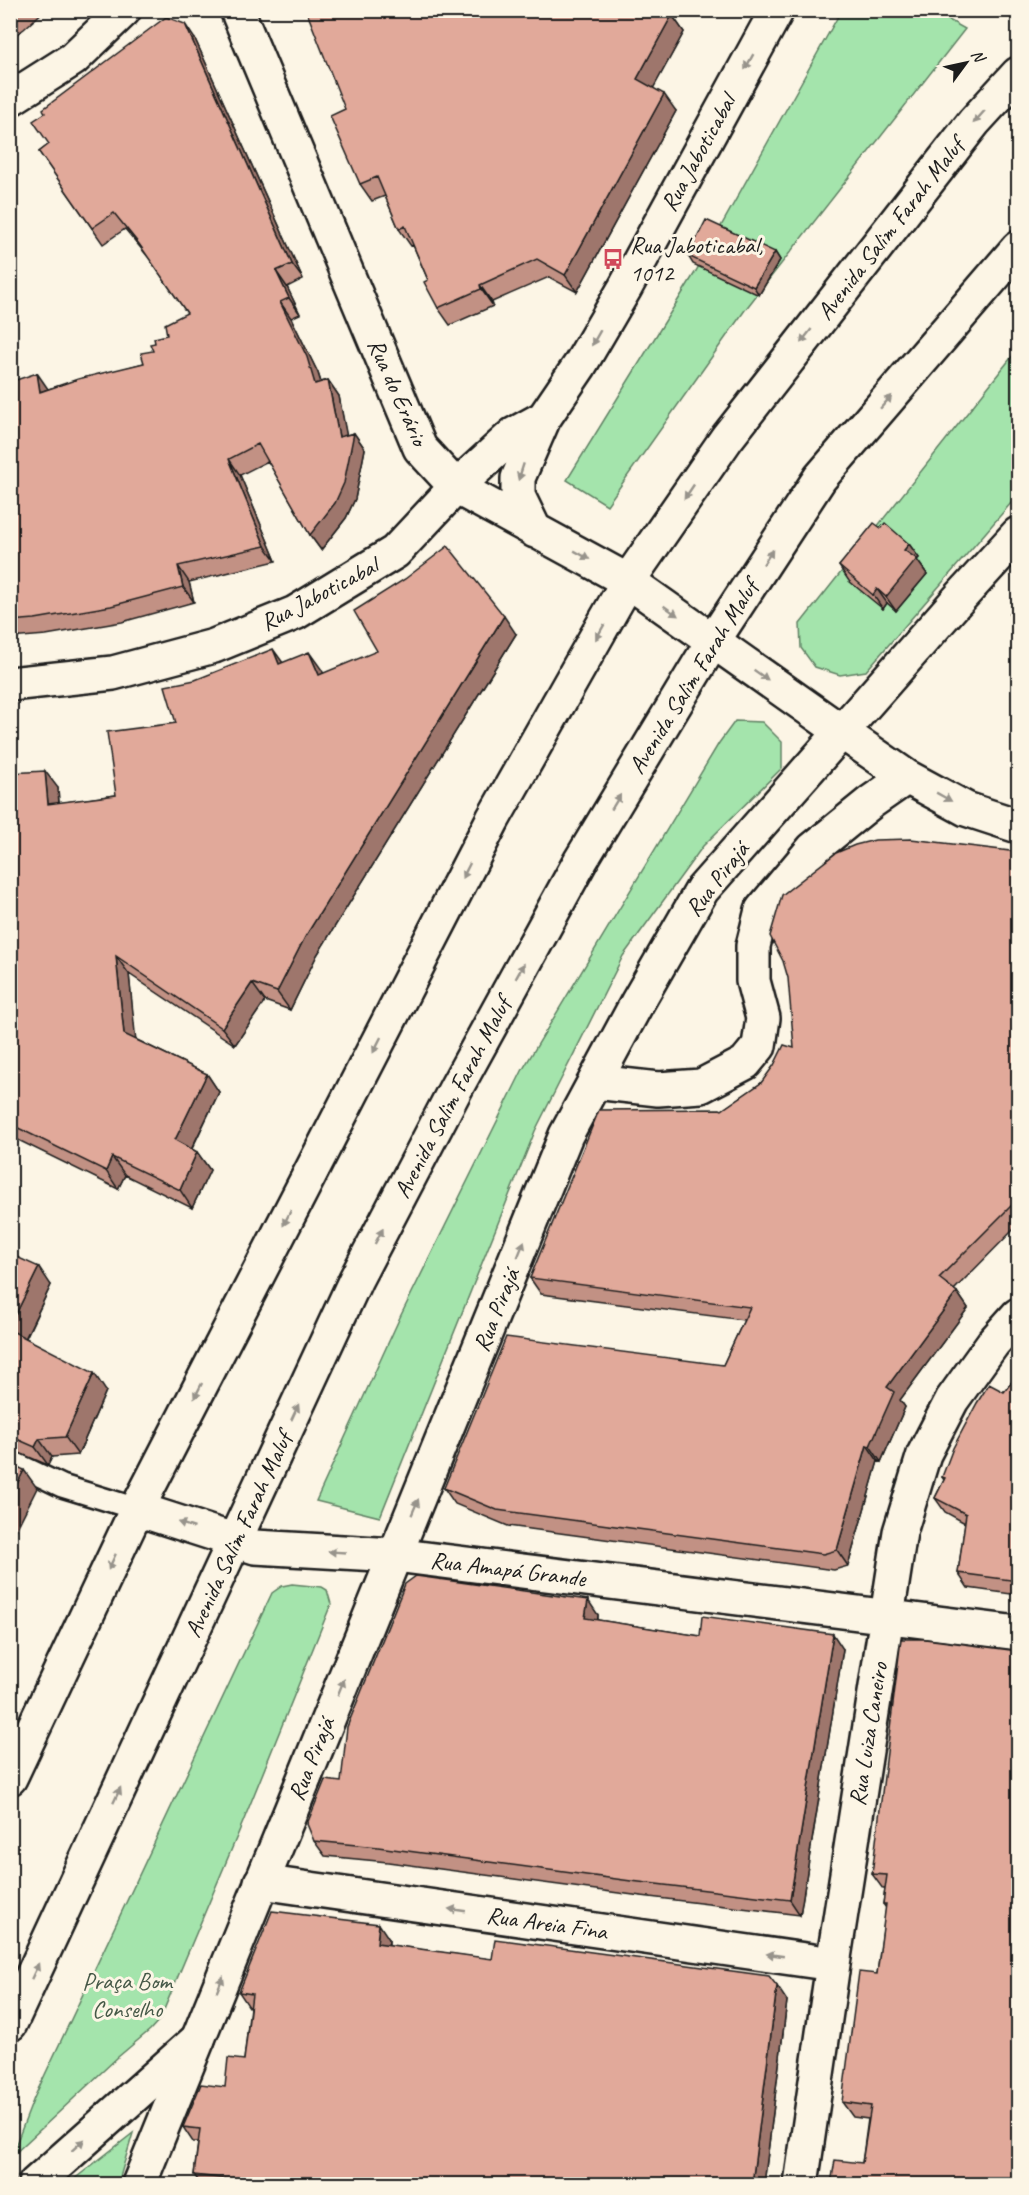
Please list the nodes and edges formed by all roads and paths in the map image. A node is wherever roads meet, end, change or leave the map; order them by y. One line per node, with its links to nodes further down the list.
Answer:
1 (124, 10): 5 (main road)
2 (237, 10): 8 (main road, Rua do Erário)
3 (777, 10): 7 (main road, Rua Jaboticabal, one-way to 7)
4 (1018, 74): 11 (main road, Avenida Salim Farah Maluf, one-way to 11)
5 (10, 99)
6 (1018, 248): 12 (main road, Avenida Salim Farah Maluf, one-way to 6)
7 (544, 418): 8 (main road, Rua Jaboticabal); 9 (main road, Rua Jaboticabal, one-way to 9)
8 (456, 487): 9 (main road, Rua do Erário); 13 (main road, Rua Jaboticabal)
9 (535, 531): 11 (main road, Rua do Erário, one-way to 11)
10 (1018, 534): 14 (main road, Rua Pirajá)
11 (628, 581): 12 (main road, Rua do Erário, one-way to 12); 20 (main road, Avenida Salim Farah Maluf, one-way to 20)
12 (713, 641): 14 (main road, Rua do Erário, one-way to 14); 21 (main road, Avenida Salim Farah Maluf, one-way to 12)
13 (10, 684)
14 (842, 732): 15 (main road, Rua do Erário); 17 (main road, Rua Pirajá)
15 (907, 777): 16 (main road, Rua do Erário, one-way to 16); 17 (main road)
16 (1018, 826)
17 (595, 1082): 22 (main road, Rua Pirajá, one-way to 17)
18 (1018, 1315): 23 (main road, Rua Luiza Caneiro)
19 (10, 1461): 20 (lane, Rua Amapá Grande)
20 (137, 1509): 21 (main road, Rua Amapá Grande, one-way to 20); 25 (main road, Avenida Salim Farah Maluf, one-way to 25)
21 (235, 1541): 22 (main road, Rua Amapá Grande, one-way to 21); 28 (main road, Avenida Salim Farah Maluf, one-way to 21)
22 (395, 1555): 23 (main road, Rua Amapá Grande); 26 (main road, Rua Pirajá, one-way to 22)
23 (885, 1616): 24 (main road, Rua Amapá Grande); 27 (main road, Rua Luiza Caneiro)
24 (1018, 1633)
25 (10, 1778)
26 (261, 1882): 27 (main road, Rua Areia Fina, one-way to 26); 29 (main road, Rua Pirajá, one-way to 26)
27 (833, 1964): 32 (main road, Rua Luiza Caneiro)
28 (10, 2024)
29 (198, 2038): 30 (main road, one-way to 29); 31 (main road, Rua Pirajá)
30 (35, 2184)
31 (139, 2184)
32 (801, 2184)

